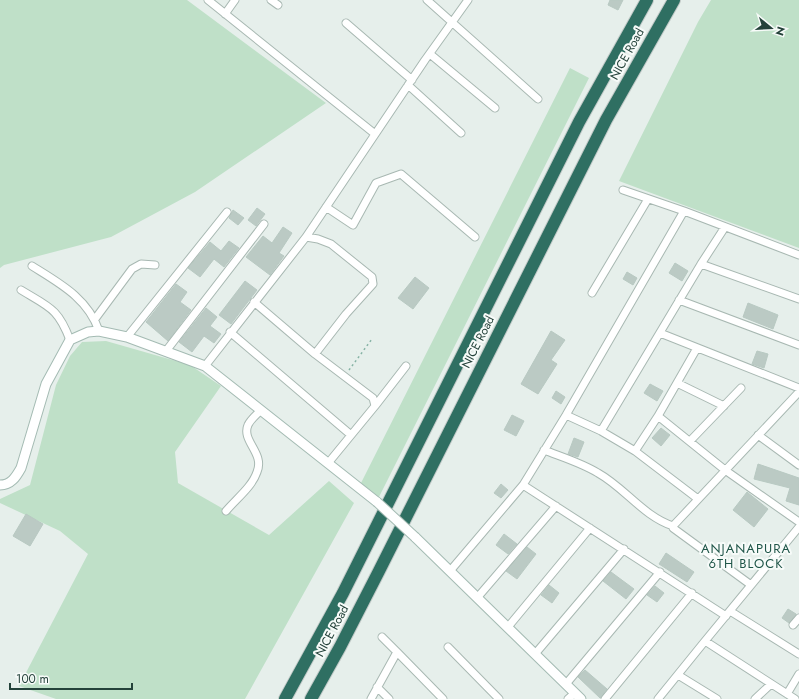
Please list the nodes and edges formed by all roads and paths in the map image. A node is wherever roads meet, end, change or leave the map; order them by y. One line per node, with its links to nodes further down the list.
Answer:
1 (208, 0): 9 (street)
2 (235, 0): 9 (street)
3 (271, 0): 8 (street)
4 (427, 0): 11 (street)
5 (468, 0): 11 (street)
6 (647, 0): 100 (highway, NICE Road)
7 (674, 0): 101 (highway, NICE Road)
8 (278, 5)
9 (225, 14): 17 (street)
10 (346, 23): 13 (street)
11 (453, 23): 12 (street); 14 (street)
12 (430, 54): 13 (street); 15 (street)
13 (410, 83): 16 (street); 17 (street)
14 (538, 99)
15 (495, 108)
16 (461, 133)
17 (375, 134): 20 (street)
18 (623, 190): 19 (street)
19 (648, 199): 21 (street); 32 (street)
20 (326, 206): 25 (street); 26 (street)
21 (684, 211): 24 (street); 57 (street)
22 (227, 212): 40 (street)
23 (264, 224): 45 (street)
24 (725, 227): 27 (street); 28 (street)
25 (306, 237): 35 (street); 46 (street)
26 (475, 237)
27 (799, 256)
28 (701, 264): 33 (street); 34 (street)
29 (155, 265): 36 (street)
30 (32, 266): 36 (street)
31 (21, 290): 42 (street)
32 (592, 293)
33 (799, 299)
34 (679, 300): 39 (street); 43 (street)
35 (254, 302): 38 (street); 46 (street)
36 (95, 319): 37 (street)
37 (99, 331): 40 (street); 42 (street)
38 (230, 332): 47 (street); 60 (street)
39 (660, 333): 44 (street); 59 (street)
40 (127, 337): 45 (street)
41 (372, 339): 49 (path)
42 (70, 340): 68 (street)
43 (799, 345)
44 (697, 348): 50 (street); 52 (street)
45 (166, 351): 47 (street)
46 (315, 354): 49 (street)
47 (205, 366): 56 (street)
48 (406, 366): 54 (street)
49 (345, 377): 54 (street)
50 (677, 383): 55 (street); 58 (street)
51 (741, 388): 55 (street)
52 (799, 388)
53 (799, 392): 61 (street)
54 (375, 406): 60 (street)
55 (724, 406): 62 (street)
56 (260, 411): 65 (street); 72 (street)
57 (566, 415): 59 (street); 63 (street)
58 (658, 416): 62 (street); 64 (street)
59 (601, 431): 64 (street)
60 (351, 435): 65 (street)
61 (758, 435): 66 (street); 67 (street)
62 (690, 441): 67 (street)
63 (544, 450): 69 (street); 74 (street)
64 (635, 451): 70 (street)
65 (329, 462): 78 (street, bridge)
66 (799, 465)
67 (725, 470): 70 (street); 73 (street)
68 (0, 485)
69 (523, 485): 71 (street); 78 (street)
70 (698, 499): 74 (street)
71 (556, 506): 76 (street); 82 (street)
72 (226, 511)
73 (799, 522)
74 (673, 526): 80 (street)
75 (799, 527): 80 (street)
76 (590, 528): 77 (street); 86 (street)
77 (624, 549): 79 (street); 91 (street)
78 (450, 571): 82 (street)
79 (660, 572): 81 (street); 95 (street)
80 (751, 585): 83 (street)
81 (692, 594): 83 (street); 106 (street)
82 (477, 598): 86 (street)
83 (728, 613): 88 (street); 92 (street)
84 (799, 618): 85 (street)
85 (793, 625)
86 (508, 627): 91 (street)
87 (382, 637): 90 (street)
88 (705, 641): 94 (street); 96 (street)
89 (448, 647): 105 (street)
90 (397, 652): 97 (street); 104 (street)
91 (535, 654): 95 (street)
92 (799, 654)
93 (799, 674): 98 (street)
94 (678, 675): 107 (street); 108 (street)
95 (566, 684): 99 (street)
96 (771, 684): 98 (street); 109 (street)
97 (377, 687): 102 (street); 103 (street)
98 (788, 694): 110 (street)
99 (575, 697)
100 (285, 699)
101 (311, 699)
102 (371, 699)
103 (389, 699)
104 (443, 699)
105 (499, 699)
106 (605, 699)
107 (658, 699)
108 (716, 699)
109 (755, 699)
110 (795, 699)

